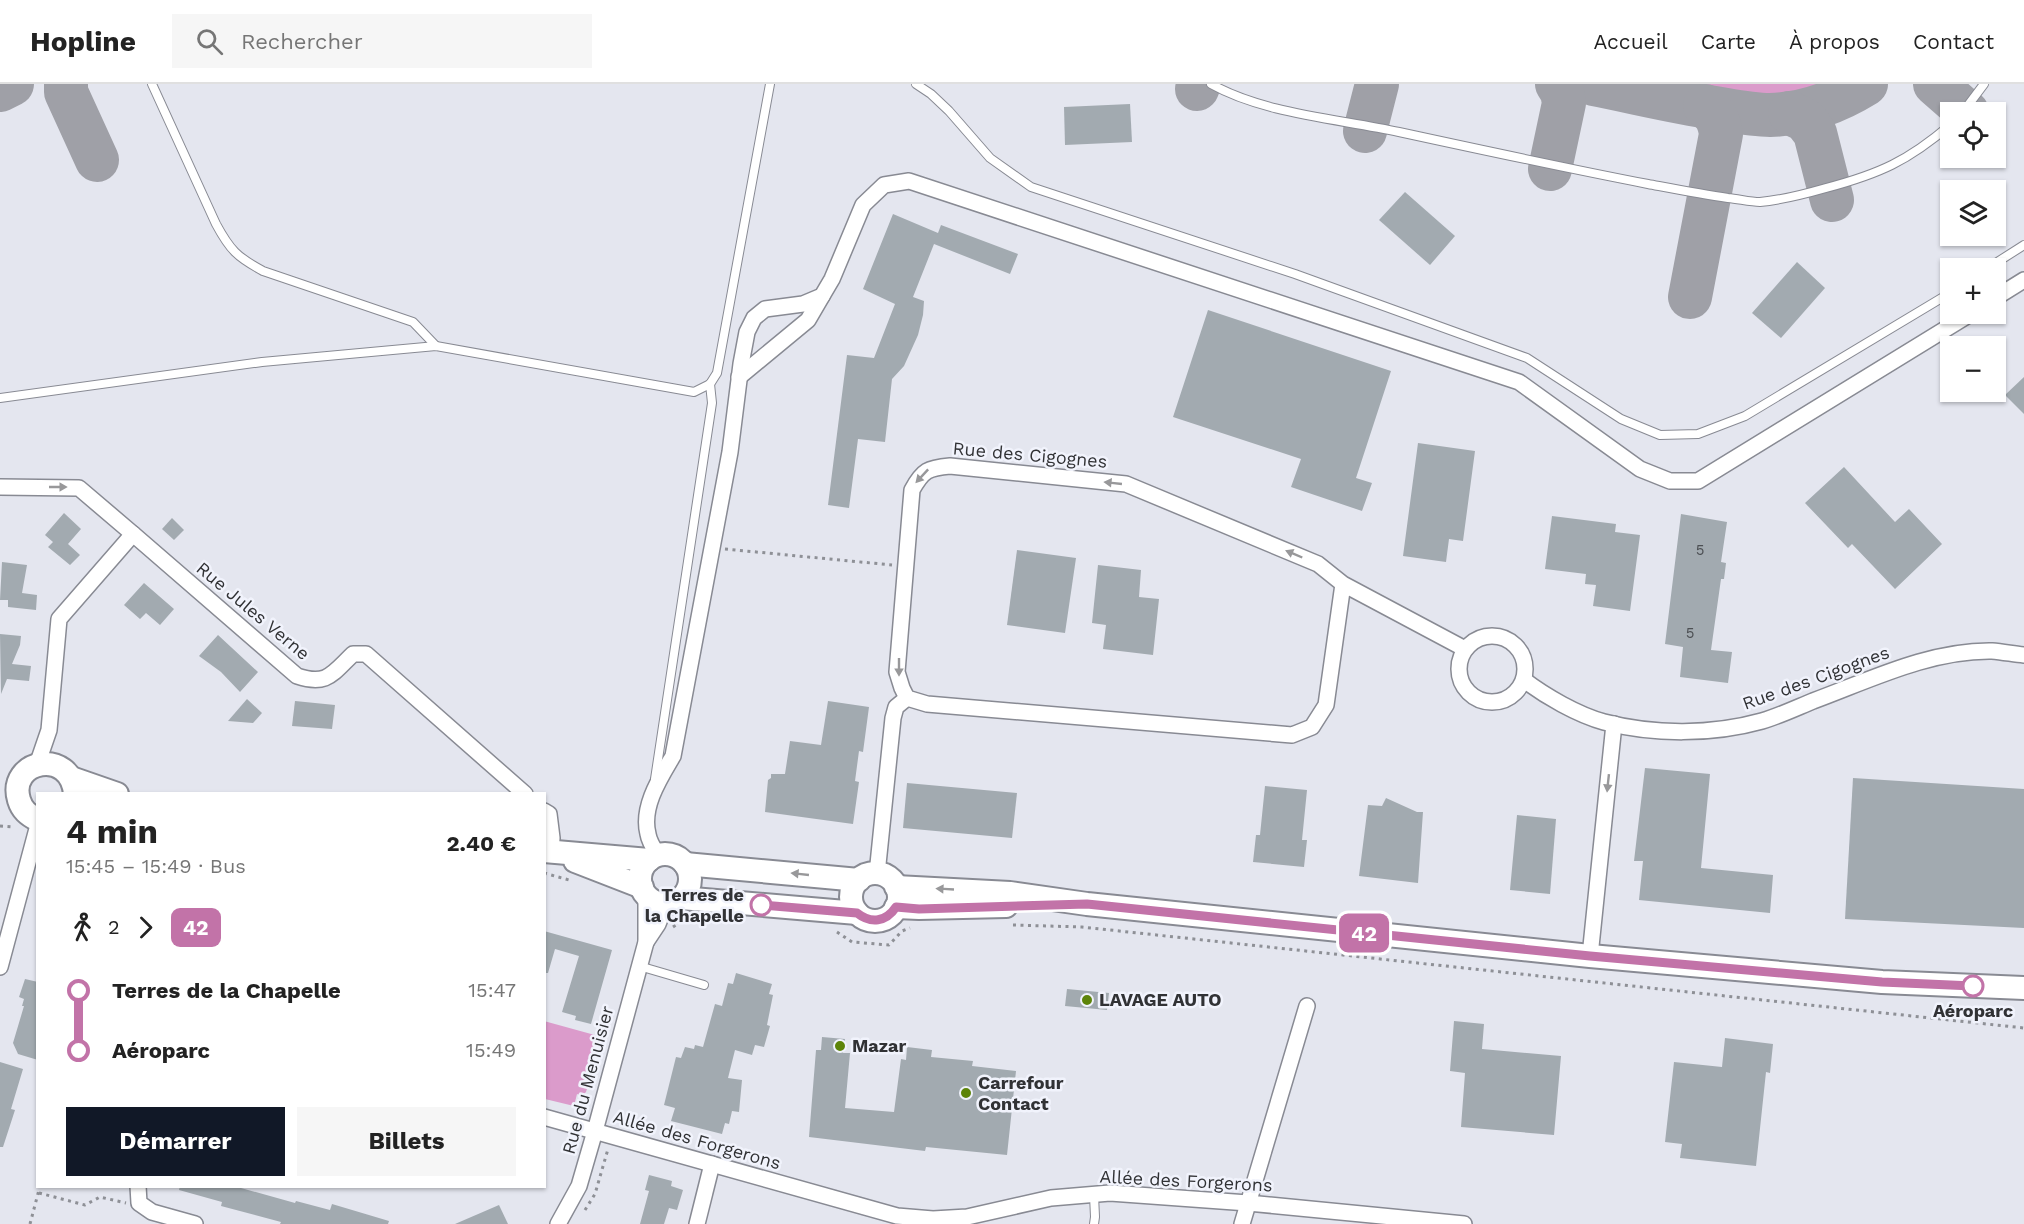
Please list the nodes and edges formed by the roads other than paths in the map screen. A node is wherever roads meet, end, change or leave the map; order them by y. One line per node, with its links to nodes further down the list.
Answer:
1 (152, 84): 15 (lane)
2 (770, 84): 17 (lane)
3 (916, 84): 13 (lane)
4 (1211, 84): 7 (lane)
5 (1984, 84): 6 (lane)
6 (1970, 102)
7 (1940, 133)
8 (2024, 245): 9 (lane)
9 (2004, 258)
10 (2024, 280): 11 (street)
11 (2006, 291)
12 (822, 296): 14 (street); 16 (street); 16 (street)
13 (1940, 299)
14 (1954, 324)
15 (436, 346): 17 (lane); 18 (lane)
16 (740, 377): 28 (street)
17 (710, 384): 28 (lane)
18 (0, 398)
19 (0, 487): 20 (street, Rue Jules Verne, one-way to 20)
20 (133, 534): 27 (street); 30 (street, Rue Jules Verne)
21 (1343, 584): 22 (street, Rue des Cigognes); 25 (street); 25 (street, Rue des Cigognes, one-way to 25)
22 (1465, 649): 24 (street); 24 (street)
23 (2024, 655): 26 (street, Rue des Cigognes)
24 (1524, 680): 26 (street, Rue des Cigognes)
25 (907, 698): 37 (street)
26 (1614, 724): 44 (street, one-way to 44)
27 (43, 777): 29 (main road); 31 (main road)
28 (654, 789): 35 (street)
29 (108, 792)
30 (523, 792)
31 (19, 809)
32 (546, 812): 34 (street)
33 (36, 832): 40 (street)
34 (548, 851): 35 (main road); 41 (main road)
35 (654, 858): 36 (main road); 41 (main road)
36 (685, 864): 37 (main road, one-way to 36); 41 (main road)
37 (868, 877): 38 (main road); 42 (main road)
38 (896, 897): 42 (main road); 44 (main road)
39 (0, 902): 40 (street)
40 (16, 904): 46 (street)
41 (664, 904): 42 (main road); 43 (street, Rue du Menuisier); 43 (street, Rue du Menuisier)
42 (857, 913)
43 (646, 942): 45 (street, Rue du Menuisier)
44 (1590, 956): 47 (main road)
45 (639, 966): 48 (lane); 53 (street, Rue du Menuisier)
46 (0, 967)
47 (1882, 982): 49 (main road); 50 (main road)
48 (705, 985)
49 (2024, 988)
50 (2024, 1004)
51 (1307, 1006): 57 (street)
52 (546, 1118): 53 (street, Allée des Forgerons)
53 (595, 1131): 54 (street, Allée des Forgerons); 60 (street, Rue du Menuisier)
54 (712, 1164): 58 (street, Allée des Forgerons); 61 (street)
55 (138, 1188): 59 (street)
56 (1094, 1195): 57 (street, Allée des Forgerons); 58 (street, Allée des Forgerons); 62 (lane)
57 (1248, 1203): 63 (street); 64 (street, Allée des Forgerons)
58 (909, 1221)
59 (195, 1224)
60 (558, 1224)
61 (697, 1224)
62 (1094, 1224)
63 (1242, 1224)
64 (1464, 1224)

